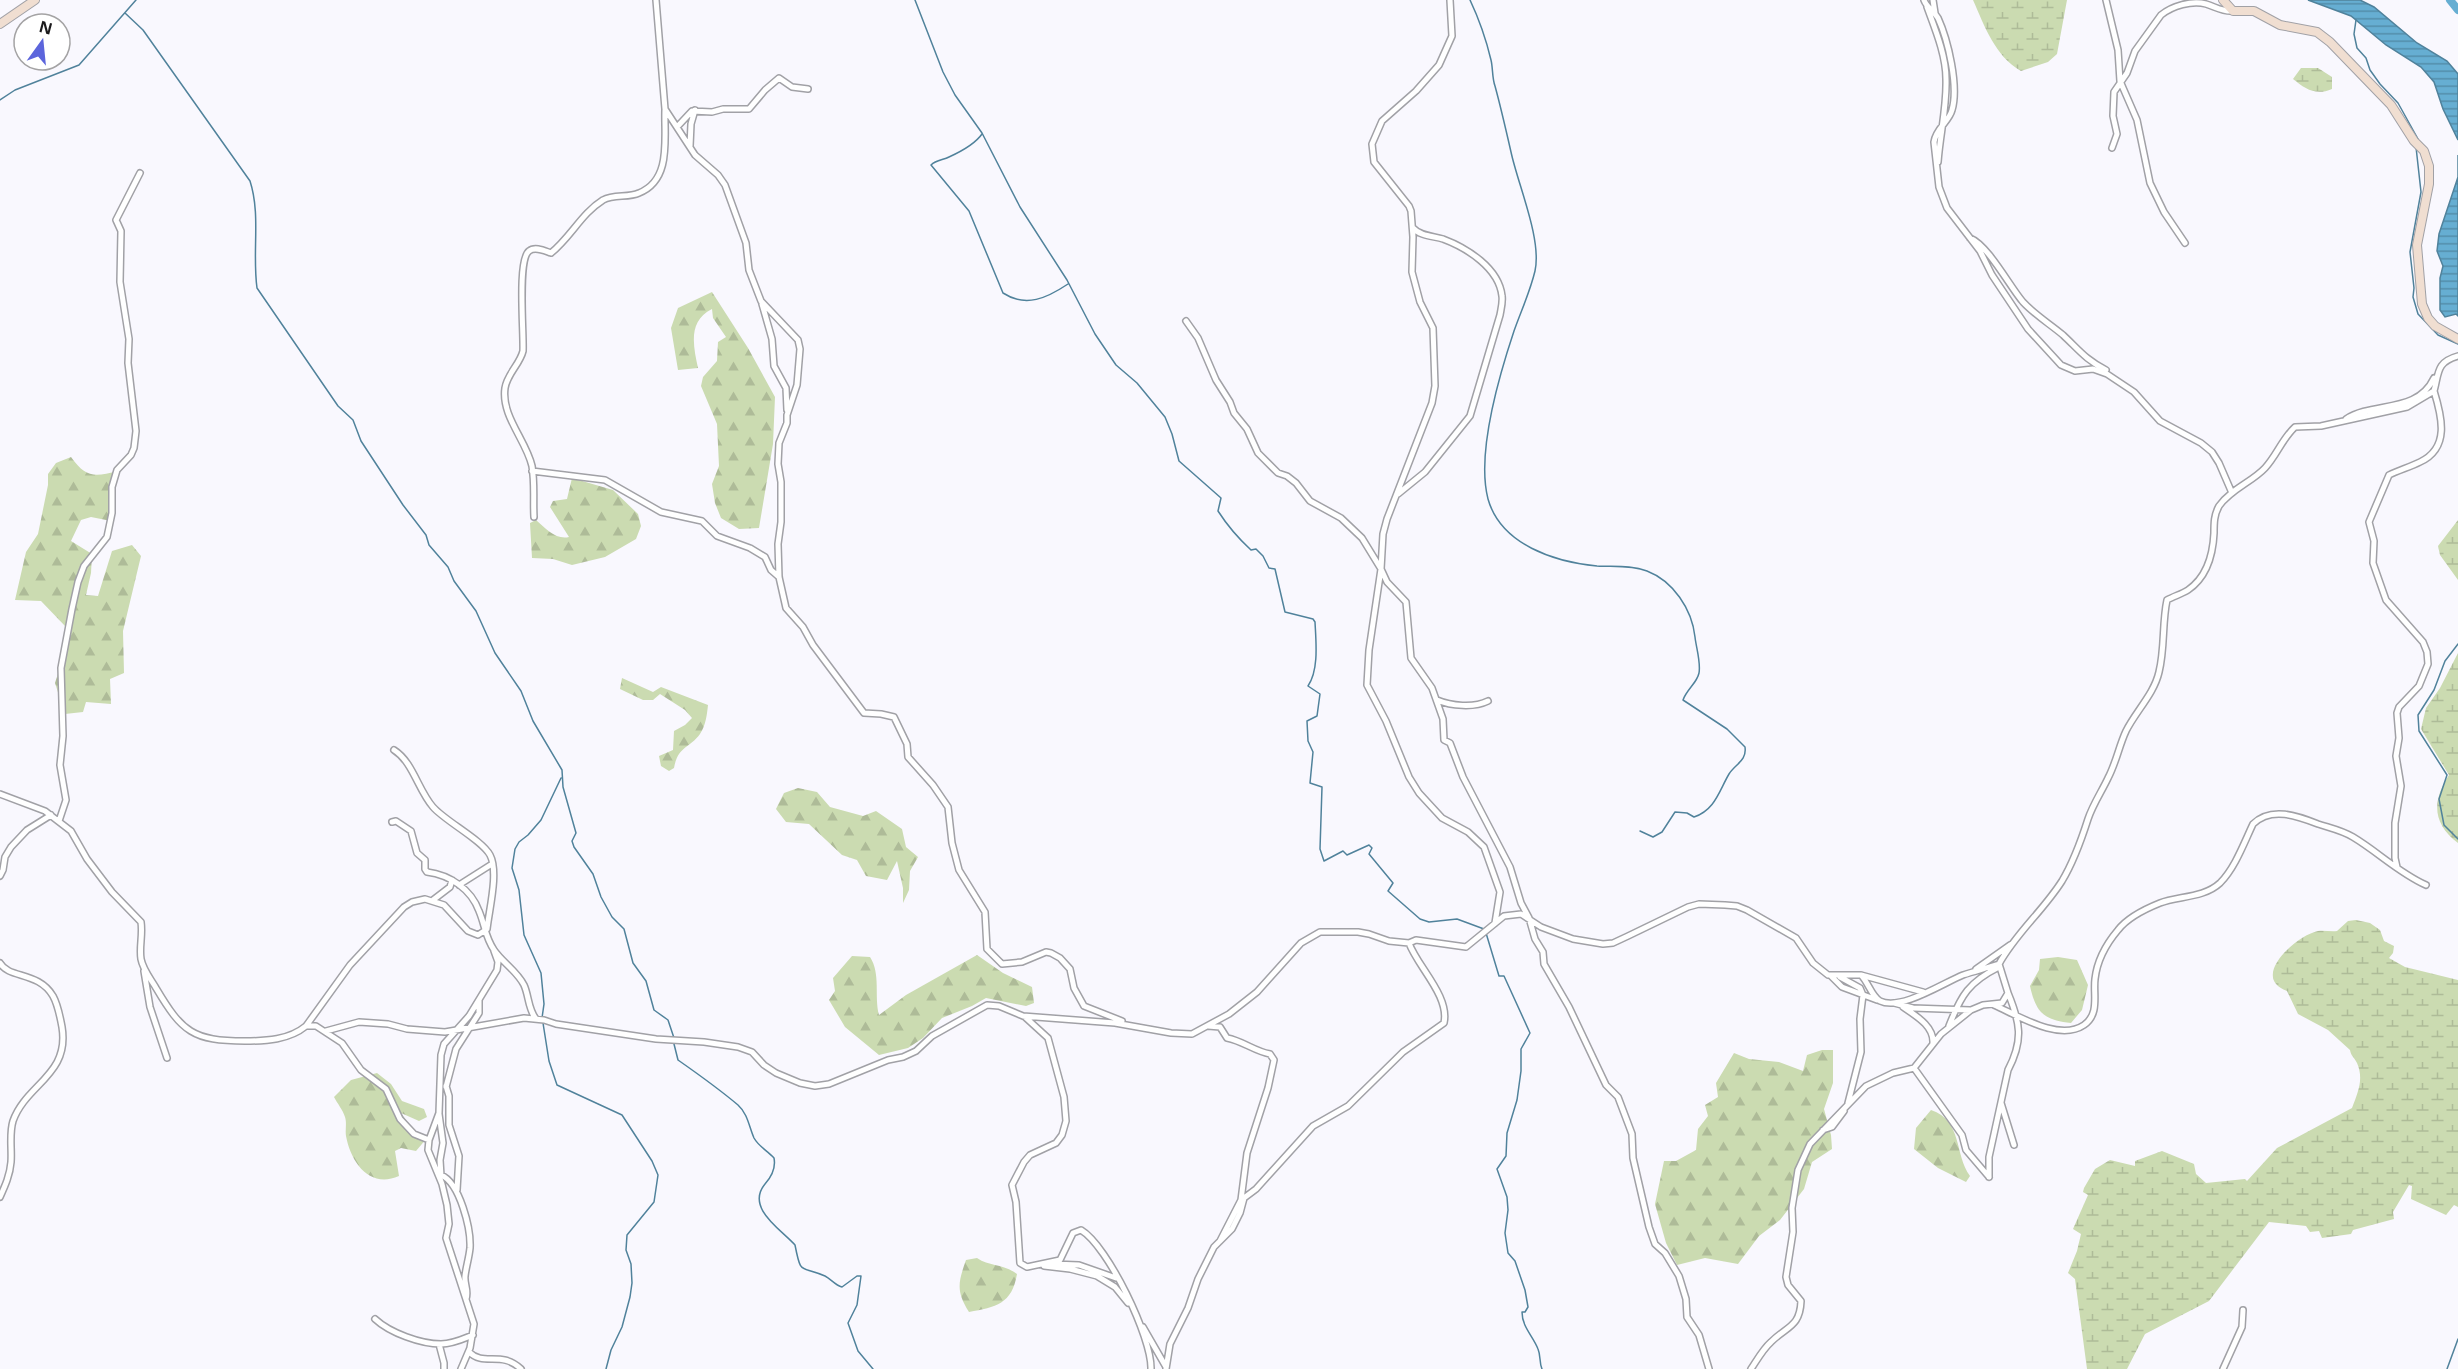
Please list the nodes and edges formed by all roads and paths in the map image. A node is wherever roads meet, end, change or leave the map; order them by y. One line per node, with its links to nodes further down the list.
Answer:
1 (35, 0): 10 (street)
2 (656, 0): 13 (street)
3 (1450, 0): 20 (street)
4 (1933, 0): 9 (street)
5 (2106, 0): 11 (street)
6 (2223, 0): 8 (street)
7 (1925, 2): 9 (street); 15 (street)
8 (2233, 11): 11 (street); 25 (street)
9 (1935, 13): 15 (street)
10 (0, 24)
11 (2120, 81): 18 (street); 22 (street)
12 (808, 89): 14 (street)
13 (665, 109): 16 (street); 32 (street)
14 (695, 110): 16 (street); 17 (street)
15 (1943, 124): 21 (street)
16 (677, 128): 17 (street)
17 (690, 148): 23 (street)
18 (2112, 148)
19 (140, 173): 43 (street)
20 (1412, 227): 34 (street); 34 (street)
21 (1968, 238): 28 (street); 28 (street)
22 (2185, 243)
23 (761, 301): 30 (street); 30 (street)
24 (1186, 321): 36 (street)
25 (2458, 339)
26 (2458, 356): 27 (street)
27 (2436, 375): 29 (street); 31 (street)
28 (2110, 376): 33 (street)
29 (2433, 391): 31 (street); 46 (street)
30 (787, 415): 37 (street)
31 (2342, 422): 33 (street)
32 (532, 471): 35 (street); 37 (street)
33 (2232, 493): 56 (street)
34 (1395, 498): 36 (street)
35 (534, 517)
36 (1381, 569): 38 (street); 53 (street)
37 (779, 577): 79 (street)
38 (1437, 700): 39 (street); 52 (street)
39 (1488, 701)
40 (394, 750): 45 (street)
41 (0, 794): 42 (street)
42 (51, 816): 43 (street); 47 (street)
43 (59, 820): 59 (street)
44 (392, 822): 48 (street)
45 (492, 864): 49 (street); 54 (street)
46 (2397, 868): 50 (street); 76 (street)
47 (0, 876)
48 (452, 880): 49 (street); 51 (street)
49 (459, 885): 54 (street)
50 (2426, 885)
51 (433, 900): 54 (street); 78 (street)
52 (1529, 918): 53 (street); 63 (street); 115 (street)
53 (1494, 925): 55 (street)
54 (483, 932): 57 (street)
55 (1409, 943): 80 (street); 99 (street)
56 (2013, 943): 60 (street); 61 (street)
57 (494, 951): 68 (street); 77 (street)
58 (0, 963): 98 (street)
59 (142, 964): 78 (street); 86 (street)
60 (2000, 966): 61 (street); 67 (street); 74 (street)
61 (1970, 973): 65 (street)
62 (1862, 975): 64 (street); 65 (street); 69 (street)
63 (1831, 976): 64 (street); 66 (street)
64 (1838, 976): 66 (street)
65 (1927, 992): 70 (street)
66 (1863, 995): 69 (street); 90 (street)
67 (2007, 995): 71 (street); 76 (street)
68 (479, 998): 82 (street); 84 (street)
69 (1877, 1000): 70 (street)
70 (1894, 1003): 72 (street)
71 (1994, 1005): 73 (street); 76 (street)
72 (1901, 1006): 74 (street); 85 (street)
73 (1971, 1010): 74 (street); 81 (street)
74 (1955, 1011): 81 (street)
75 (1023, 1016): 77 (street); 79 (street); 100 (street)
76 (2018, 1018): 91 (street)
77 (540, 1020): 82 (street)
78 (306, 1026): 83 (street)
79 (1138, 1026): 80 (street)
80 (1204, 1026): 99 (street)
81 (1948, 1028): 85 (street)
82 (467, 1029): 84 (street); 88 (street)
83 (326, 1031): 84 (street); 93 (street)
84 (456, 1031): 89 (street)
85 (1933, 1043): 87 (street)
86 (167, 1058)
87 (1914, 1068): 90 (street); 91 (street)
88 (446, 1086): 89 (street); 97 (street)
89 (440, 1096): 92 (street)
90 (1848, 1103): 116 (street)
91 (2001, 1103): 94 (street)
92 (439, 1113): 93 (street); 95 (street)
93 (429, 1140): 96 (street)
94 (2014, 1145)
95 (441, 1175): 96 (street); 97 (street)
96 (442, 1184): 102 (street)
97 (457, 1193): 102 (street)
98 (0, 1197)
99 (1219, 1242): 110 (street)
100 (1046, 1265): 101 (street); 101 (street); 103 (street)
101 (1119, 1279): 103 (street)
102 (466, 1299): 107 (street)
103 (1131, 1306): 106 (street)
104 (2242, 1310): 117 (street)
105 (375, 1319): 108 (street)
106 (1138, 1322): 110 (street); 114 (street)
107 (473, 1335): 108 (street); 109 (street)
108 (439, 1344): 111 (street)
109 (469, 1350): 112 (street); 113 (street)
110 (1166, 1368)
111 (444, 1369)
112 (463, 1369)
113 (520, 1369)
114 (1151, 1369)
115 (1709, 1369)
116 (1751, 1369)
117 (2223, 1369)

